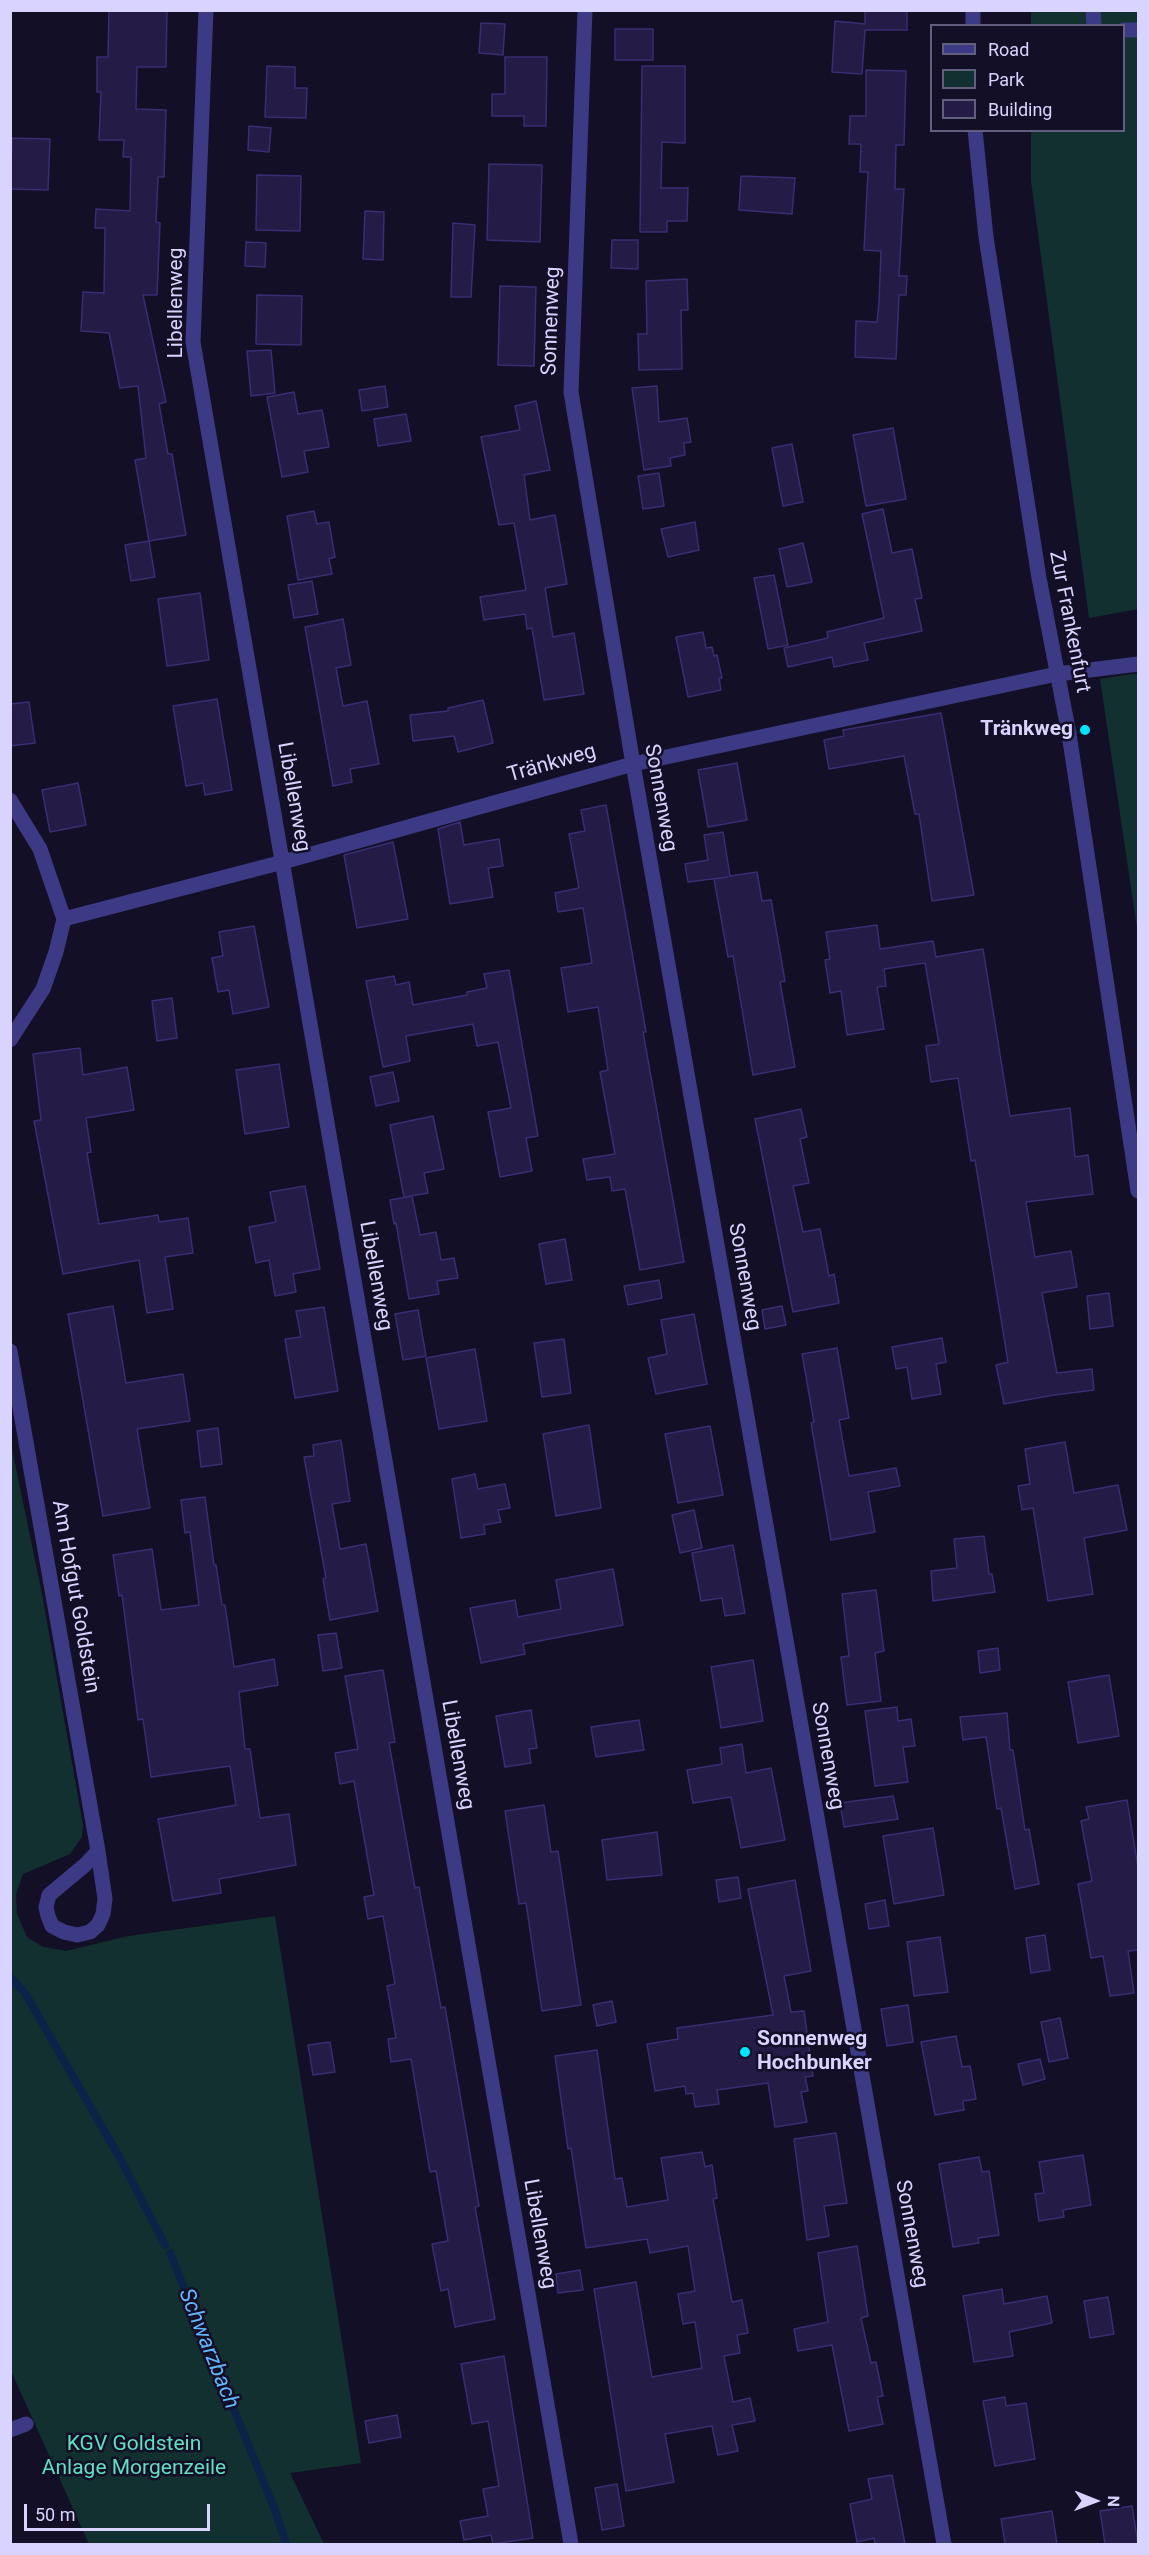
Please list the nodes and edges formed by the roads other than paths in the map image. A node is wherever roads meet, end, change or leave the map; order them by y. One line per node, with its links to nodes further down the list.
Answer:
1 (206, 10): 8 (street, Libellenweg)
2 (585, 10): 6 (street, Sonnenweg)
3 (975, 132): 5 (street, Zur Frankenfurt)
4 (1138, 664): 5 (street, Tränkweg)
5 (1056, 674): 6 (street, Tränkweg); 11 (street, Zur Frankenfurt)
6 (633, 764): 8 (street, Tränkweg); 17 (street, Sonnenweg)
7 (10, 800): 9 (street)
8 (283, 861): 9 (street, Tränkweg); 16 (street, Libellenweg)
9 (64, 919): 10 (street)
10 (10, 1040)
11 (1138, 1191)
12 (10, 1351): 13 (street, Am Hofgut Goldstein)
13 (98, 1851): 13 (street, Am Hofgut Goldstein)
14 (26, 2424): 15 (street)
15 (10, 2430)
16 (571, 2544)
17 (944, 2544)

